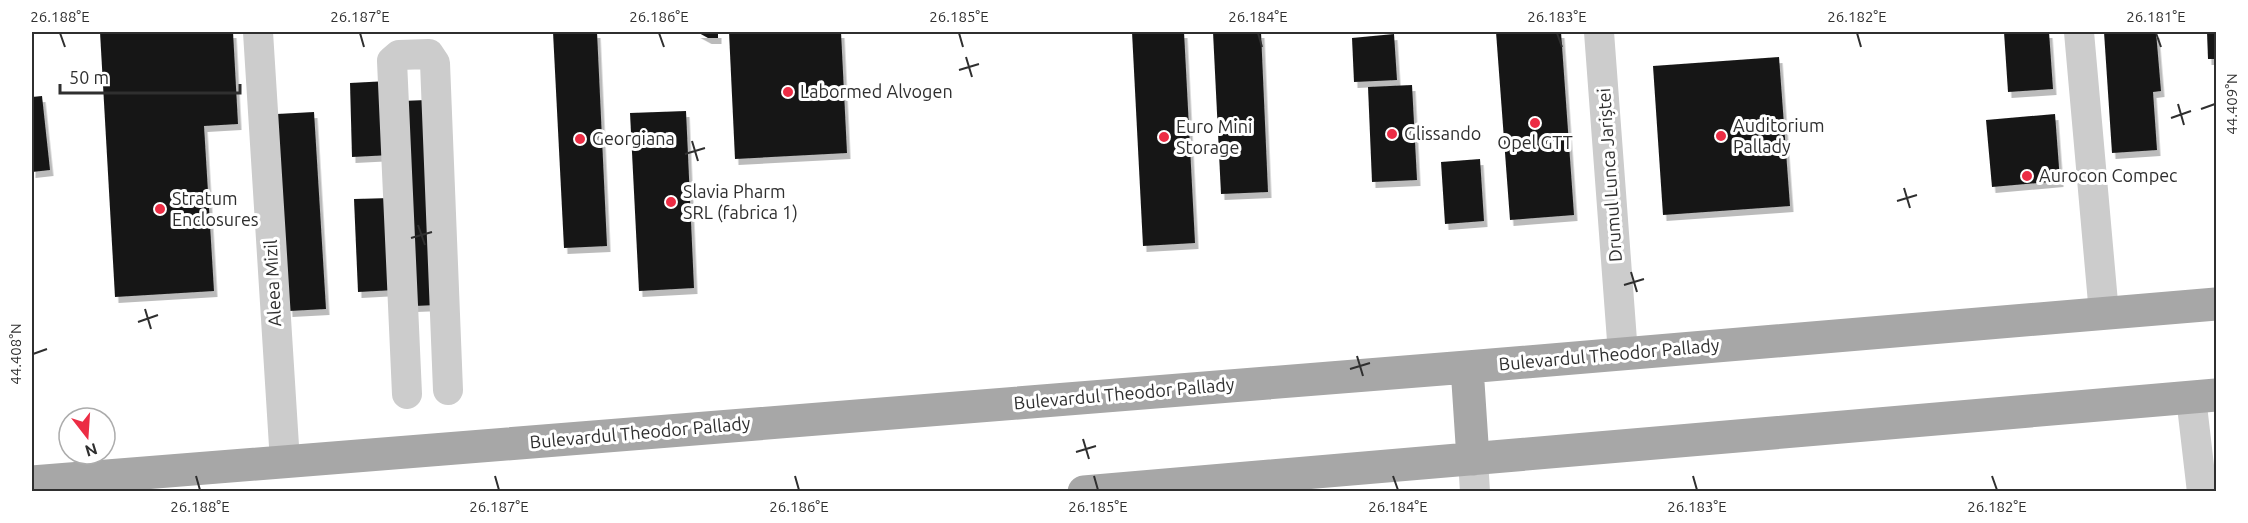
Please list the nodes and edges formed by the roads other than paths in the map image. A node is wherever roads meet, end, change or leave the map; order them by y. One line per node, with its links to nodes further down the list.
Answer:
1 (258, 32): 12 (street, Aleea Mizil)
2 (1599, 32): 6 (street, Drumul Lunca Jariștei)
3 (2079, 32): 5 (street)
4 (2217, 304): 5 (main road, Bulevardul Theodor Pallady)
5 (2104, 314): 6 (main road, Bulevardul Theodor Pallady)
6 (1623, 354): 7 (main road, Bulevardul Theodor Pallady)
7 (1467, 367): 11 (main road); 12 (main road, Bulevardul Theodor Pallady)
8 (448, 390): 9 (street)
9 (407, 394)
10 (2204, 396): 11 (main road); 16 (street)
11 (1473, 459): 14 (main road); 15 (street)
12 (285, 462): 13 (main road, Bulevardul Theodor Pallady)
13 (32, 482)
14 (1084, 492)
15 (1475, 492)
16 (2202, 492)

